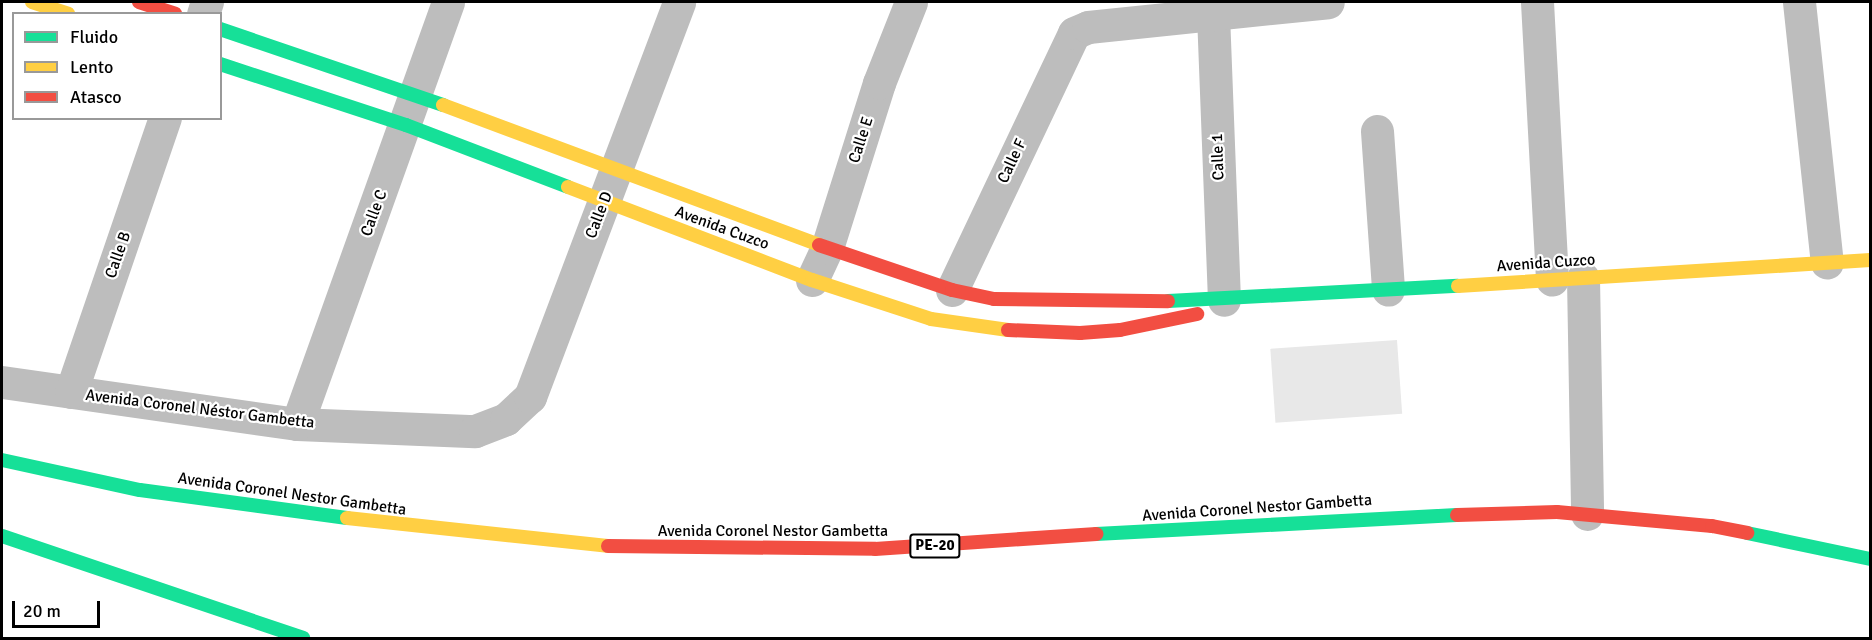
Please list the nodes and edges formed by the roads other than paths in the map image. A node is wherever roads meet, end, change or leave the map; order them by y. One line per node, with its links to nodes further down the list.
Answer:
1 (32, 2): 9 (main road)
2 (139, 2): 10 (main road)
3 (448, 2): 14 (street, Calle C)
4 (679, 2): 17 (street, Calle D)
5 (911, 2): 18 (street, Calle E)
6 (1328, 2): 11 (street)
7 (1537, 2): 21 (street)
8 (1799, 2): 20 (street)
9 (62, 12)
10 (169, 12)
11 (1213, 14): 23 (street, Calle F); 25 (street, Calle 1)
12 (222, 30): 14 (main road, Avenida Cuzco)
13 (222, 64): 14 (main road, Avenida Cuzco)
14 (411, 110): 17 (main road, Avenida Cuzco); 17 (main road, Avenida Cuzco); 29 (street, Calle C)
15 (164, 120): 27 (street, Calle B)
16 (1377, 131): 24 (street)
17 (609, 187): 18 (main road, Avenida Cuzco); 22 (main road, Avenida Cuzco); 28 (street, Calle D)
18 (827, 248): 22 (street, Calle E); 23 (main road, Avenida Cuzco)
19 (1870, 260): 20 (main road, Avenida Cuzco)
20 (1827, 263): 21 (main road, Avenida Cuzco)
21 (1568, 279): 24 (main road, Avenida Cuzco); 31 (street)
22 (812, 280): 25 (main road, Avenida Cuzco)
23 (952, 290): 25 (main road, Avenida Cuzco)
24 (1388, 290): 25 (main road, Avenida Cuzco)
25 (1224, 300)
26 (2, 382): 27 (street, Avenida Coronel Néstor Gambetta)
27 (70, 392): 29 (street, Avenida Coronel Néstor Gambetta)
28 (506, 419): 29 (street, Avenida Coronel Néstor Gambetta)
29 (297, 424)
30 (2, 460): 31 (main road, Avenida Coronel Nestor Gambetta / PE-20)
31 (1587, 514): 33 (main road, Avenida Coronel Nestor Gambetta / PE-20)
32 (2, 536): 34 (main road)
33 (1870, 559)
34 (303, 639)

